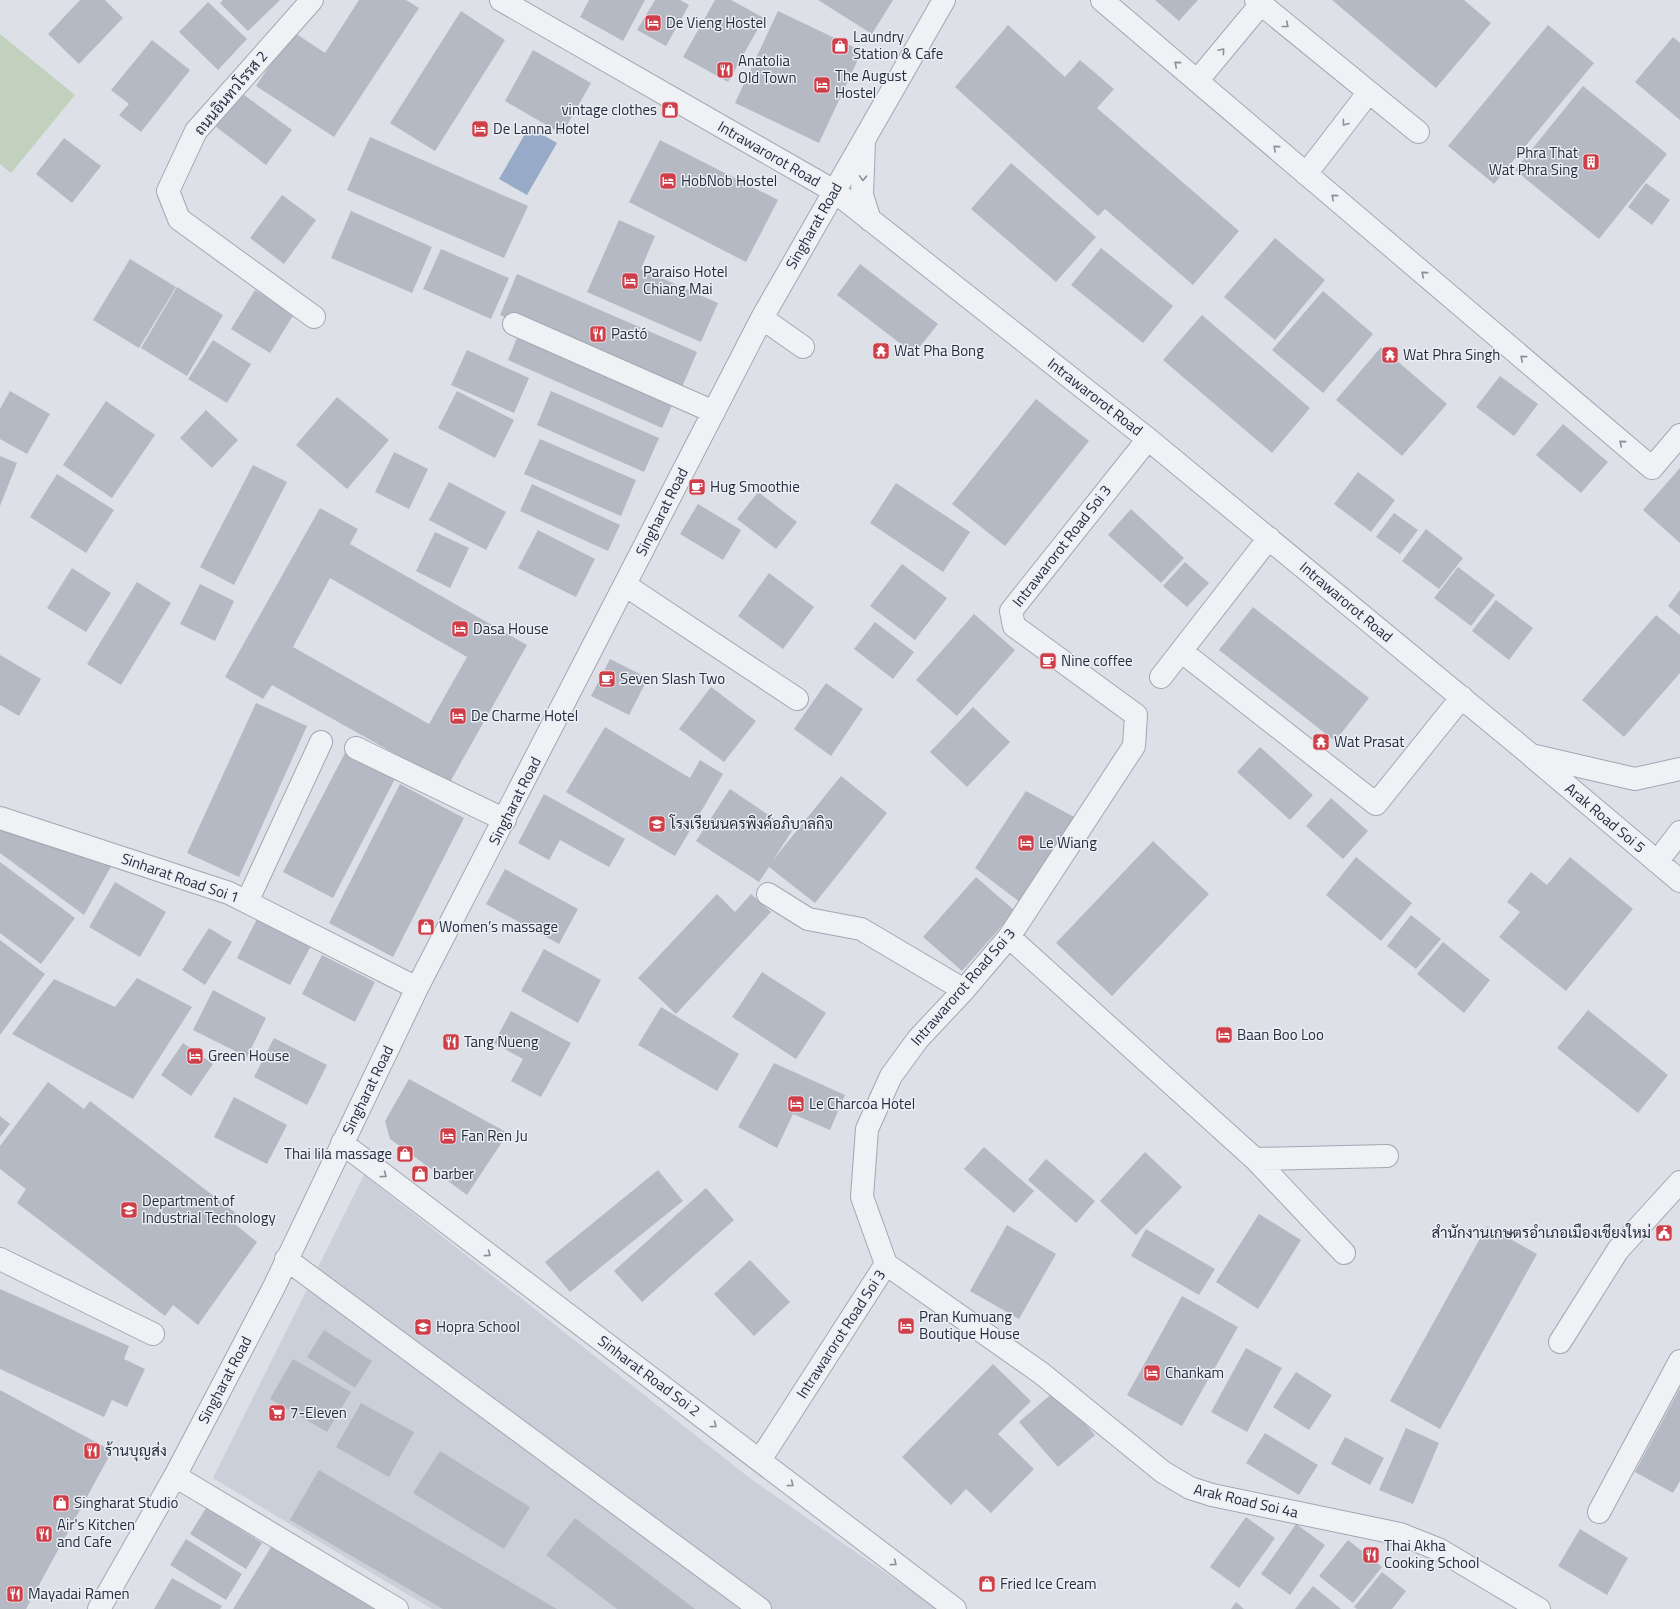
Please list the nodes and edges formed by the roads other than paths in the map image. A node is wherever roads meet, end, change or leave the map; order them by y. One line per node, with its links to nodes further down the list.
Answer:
1 (312, 0): 13 (street, ถนนอินทวโรรส 2)
2 (501, 0): 11 (street, Intrawarorot Road)
3 (944, 0): 9 (street, Singharat Road)
4 (1102, 0): 6 (street, one-way to 4)
5 (1259, 2): 6 (street, one-way to 5); 7 (street, one-way to 7)
6 (1197, 81): 10 (street, one-way to 6)
7 (1369, 92): 8 (street); 10 (street, one-way to 10)
8 (1418, 132)
9 (864, 139): 11 (street, Singharat Road); 12 (street, one-way to 12)
10 (1306, 174): 18 (street, one-way to 10)
11 (834, 191): 12 (street, Intrawarorot Road); 14 (street, Singharat Road)
12 (870, 220): 19 (street, Intrawarorot Road)
13 (314, 317)
14 (762, 318): 16 (street); 17 (street, Singharat Road)
15 (514, 324): 17 (street)
16 (803, 348)
17 (714, 412): 21 (street, Singharat Road)
18 (1680, 436)
19 (1148, 439): 20 (street, Intrawarorot Road); 37 (street, Intrawarorot Road Soi 3)
20 (1269, 538): 22 (street); 24 (street, Intrawarorot Road)
21 (625, 585): 25 (street); 31 (street, Singharat Road)
22 (1181, 651): 23 (street); 24 (street)
23 (1161, 677)
24 (1462, 697): 28 (street, Intrawarorot Road)
25 (797, 699)
26 (321, 742): 36 (street)
27 (356, 748): 31 (street)
28 (1531, 755): 29 (street, Intrawarorot Road); 33 (street, Arak Road Soi 5)
29 (1680, 769)
30 (0, 818): 36 (street, Sinharat Road Soi 1)
31 (505, 820): 38 (street, Singharat Road)
32 (1680, 832): 33 (street)
33 (1657, 862): 34 (street, Arak Road Soi 5)
34 (1680, 881)
35 (768, 894): 39 (street)
36 (246, 902): 38 (street, Sinharat Road Soi 1)
37 (1009, 937): 39 (street, Intrawarorot Road Soi 3); 42 (street)
38 (417, 988): 40 (street, Singharat Road)
39 (964, 990): 47 (street, Intrawarorot Road Soi 3)
40 (342, 1143): 46 (street, Singharat Road); 51 (street, Sinharat Road Soi 2, one-way to 51)
41 (1387, 1156): 42 (street)
42 (1255, 1158): 44 (street)
43 (1680, 1182): 49 (street)
44 (1344, 1253)
45 (0, 1259): 48 (street)
46 (286, 1260): 52 (street, Singharat Road); 56 (street)
47 (886, 1264): 51 (street, Intrawarorot Road Soi 3); 58 (street, Arak Road Soi 4a)
48 (153, 1334)
49 (1560, 1342)
50 (1680, 1361): 53 (street)
51 (760, 1460): 57 (street, Sinharat Road Soi 2, one-way to 57)
52 (175, 1476): 54 (street, Singharat Road); 55 (street)
53 (1598, 1512)
54 (100, 1609)
55 (397, 1609)
56 (760, 1609)
57 (955, 1609)
58 (1539, 1609)

